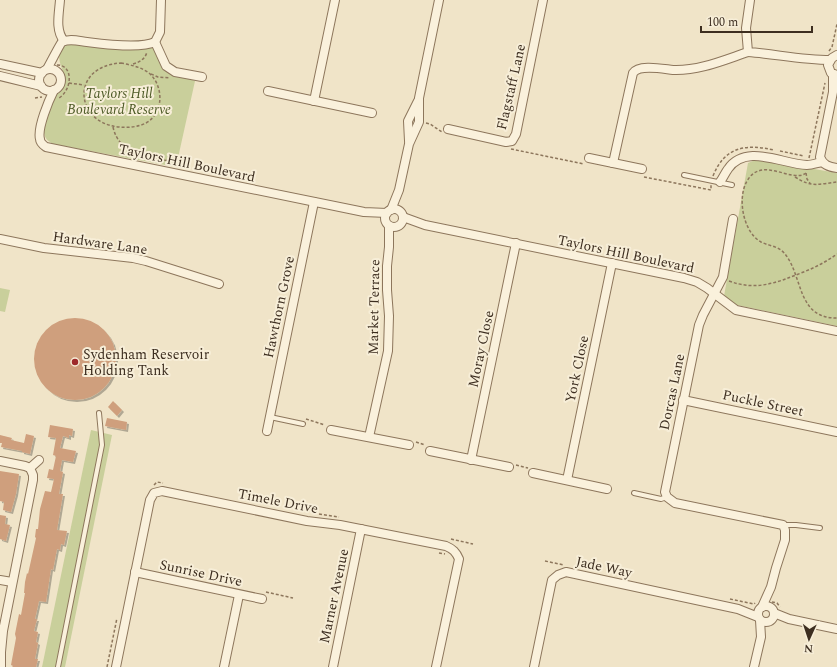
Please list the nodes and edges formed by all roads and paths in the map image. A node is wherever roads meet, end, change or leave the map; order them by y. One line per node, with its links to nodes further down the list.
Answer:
1 (60, 0): 8 (street)
2 (161, 0): 9 (street)
3 (334, 0): 27 (street)
4 (439, 0): 46 (street, Market Terrace)
5 (543, 0): 31 (street, Flagstaff Lane)
6 (750, 0): 10 (street)
7 (837, 24): 12 (path)
8 (64, 41): 9 (street); 11 (street)
9 (152, 44): 14 (path); 18 (street)
10 (748, 52): 12 (street); 34 (street)
11 (56, 53): 15 (street); 16 (street)
12 (833, 63): 26 (street)
13 (0, 64): 15 (street)
14 (131, 65): 22 (path); 30 (path)
15 (44, 71): 16 (street); 23 (street)
16 (57, 71): 24 (street)
17 (0, 76): 23 (street)
18 (202, 77)
19 (825, 80): 35 (path)
20 (837, 82): 26 (street)
21 (69, 84): 22 (path)
22 (84, 85): 30 (path)
23 (42, 87): 24 (street); 28 (street, Taylors Hill Boulevard)
24 (54, 90): 28 (street, Taylors Hill Boulevard)
25 (268, 91): 27 (street)
26 (833, 92): 33 (street)
27 (314, 101): 29 (street)
28 (45, 109): 38 (street, Taylors Hill Boulevard)
29 (372, 113)
30 (113, 127): 38 (path)
31 (448, 129)
32 (589, 158): 34 (street)
33 (822, 162): 35 (street); 36 (street)
34 (613, 163): 37 (street)
35 (808, 165): 41 (street)
36 (837, 168)
37 (642, 169)
38 (174, 173): 45 (street, Taylors Hill Boulevard)
39 (792, 175): 43 (path); 43 (path); 52 (path)
40 (684, 176): 41 (lane)
41 (720, 182): 44 (lane)
42 (837, 182): 43 (path)
43 (811, 184)
44 (732, 185)
45 (314, 202): 46 (street, Taylors Hill Boulevard); 60 (street, Hawthorn Grove)
46 (394, 219): 49 (street, Taylors Hill Boulevard); 65 (street, Market Terrace)
47 (733, 219): 53 (street, Dorcas Lane)
48 (0, 239): 54 (street, Hardware Lane)
49 (516, 243): 51 (street, Taylors Hill Boulevard); 69 (street, Moray Close)
50 (837, 254): 52 (path)
51 (612, 264): 55 (street, Taylors Hill Boulevard); 74 (street, York Close)
52 (795, 275): 53 (path); 56 (path)
53 (722, 278): 55 (street, Dorcas Lane)
54 (218, 284)
55 (714, 294): 57 (street, Taylors Hill Boulevard); 58 (street, Dorcas Lane)
56 (837, 318)
57 (837, 331)
58 (683, 400): 64 (street, Puckle Street); 77 (street, Dorcas Lane)
59 (99, 413): 96 (lane)
60 (270, 417): 61 (lane); 63 (street, Hawthorn Grove)
61 (301, 423): 62 (path)
62 (331, 430): 65 (street)
63 (267, 431)
64 (837, 432)
65 (370, 437): 66 (street)
66 (409, 445)
67 (430, 451): 69 (street)
68 (39, 460): 72 (street)
69 (471, 460): 71 (street)
70 (0, 461): 72 (street)
71 (512, 466): 73 (path)
72 (30, 468): 87 (street)
73 (533, 473): 74 (street)
74 (567, 480): 75 (street)
75 (607, 489)
76 (634, 494): 77 (lane)
77 (667, 497): 78 (street)
78 (783, 525): 79 (lane); 91 (street)
79 (820, 528)
80 (361, 529): 85 (street, Timele Drive); 100 (street, Marner Avenue); 101 (street, Timele Drive)
81 (439, 553): 82 (path)
82 (447, 555)
83 (545, 561): 84 (path)
84 (566, 565)
85 (135, 572): 88 (street, Sunrise Drive); 98 (street, Timele Drive)
86 (0, 580): 87 (street)
87 (12, 582): 94 (street)
88 (239, 595): 90 (street, Sunrise Drive); 99 (street)
89 (730, 599): 91 (path)
90 (262, 600)
91 (765, 611): 93 (street, Jade Way); 102 (street, Jade Way); 103 (street)
92 (118, 614): 97 (path)
93 (837, 629)
94 (0, 653): 95 (street)
95 (2, 667)
96 (58, 667)
97 (107, 667)
98 (116, 667)
99 (224, 667)
100 (333, 667)
101 (436, 667)
102 (534, 667)
103 (754, 667)

